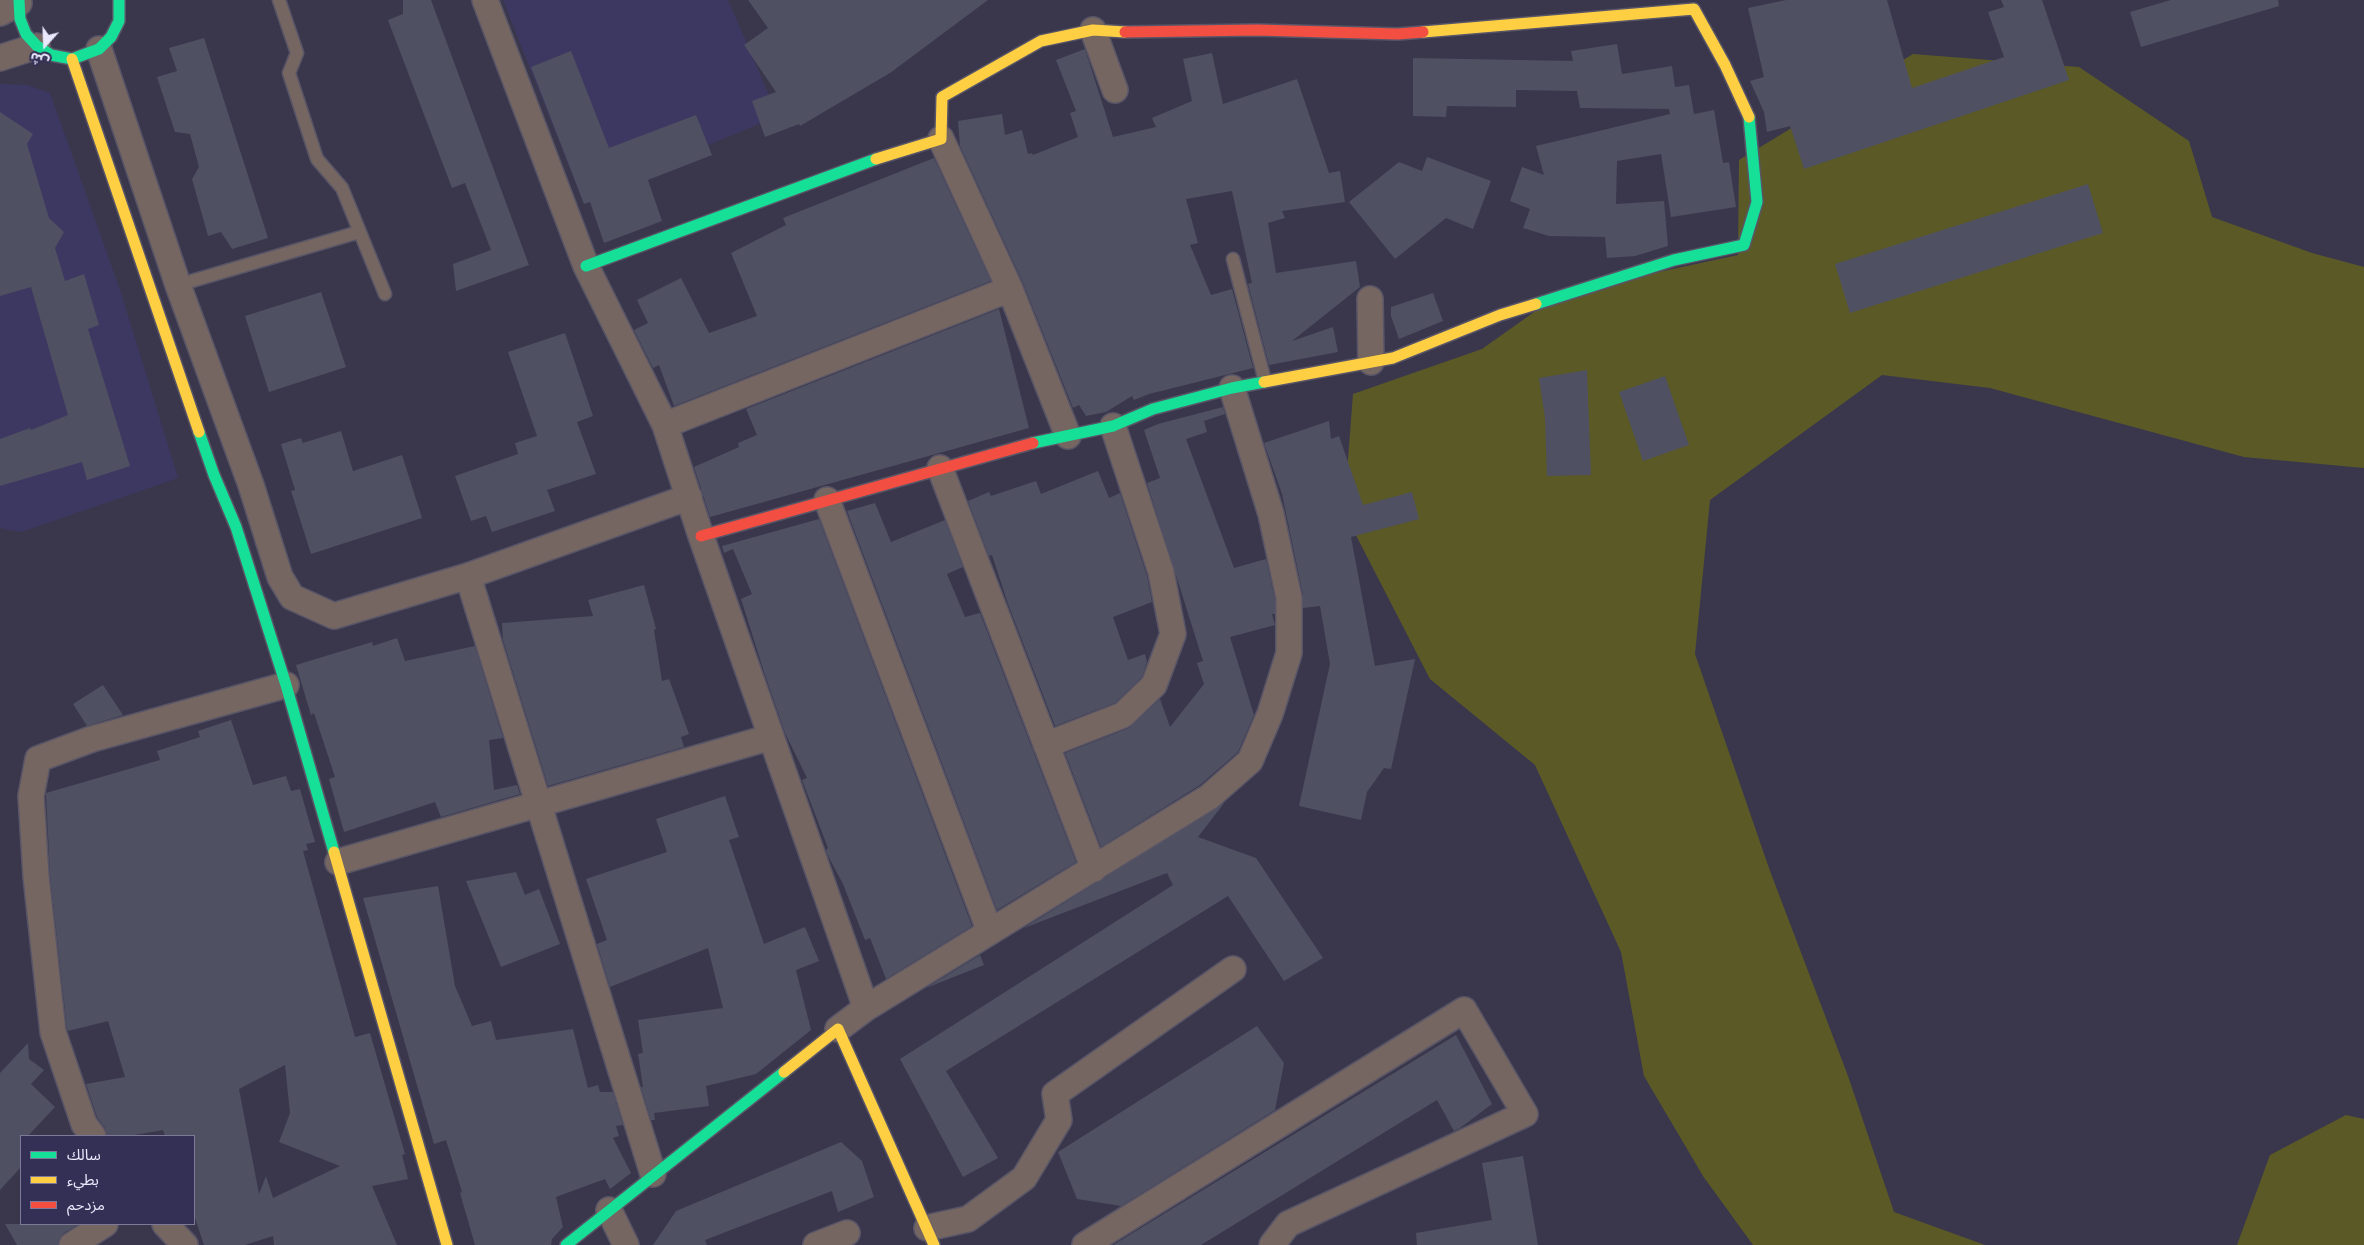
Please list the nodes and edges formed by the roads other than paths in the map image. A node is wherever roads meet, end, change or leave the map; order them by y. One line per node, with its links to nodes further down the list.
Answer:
1 (279, 0): 13 (lane)
2 (485, 0): 15 (street)
3 (124, 1): 8 (street)
4 (1695, 4): 6 (street); 20 (street)
5 (13, 5): 7 (street)
6 (1093, 30): 11 (street); 12 (street)
7 (37, 46): 9 (street); 10 (street)
8 (99, 49): 10 (street); 16 (street)
9 (0, 58)
10 (72, 59): 31 (street)
11 (1115, 90)
12 (941, 139): 15 (street); 17 (street)
13 (359, 232): 16 (lane); 18 (lane)
14 (1233, 259): 21 (lane)
15 (586, 266): 23 (street)
16 (178, 285): 30 (street)
17 (1010, 289): 23 (street); 25 (street)
18 (385, 294)
19 (1370, 299): 20 (street)
20 (1371, 362): 21 (street)
21 (1265, 381): 22 (street)
22 (1232, 388): 24 (street); 36 (street)
23 (665, 424): 27 (street)
24 (1112, 426): 25 (street); 33 (street)
25 (1068, 436): 26 (street)
26 (940, 468): 28 (street); 33 (street)
27 (689, 497): 29 (street); 30 (street)
28 (827, 500): 29 (street); 37 (street)
29 (701, 536): 32 (street)
30 (468, 576): 34 (street)
31 (286, 685): 35 (street); 41 (street)
32 (771, 736): 34 (street); 39 (street)
33 (1046, 745): 36 (street)
34 (540, 803): 35 (street); 42 (street)
35 (338, 862): 50 (street)
36 (1094, 869): 37 (street)
37 (990, 932): 39 (street)
38 (1233, 969): 47 (street)
39 (866, 1008): 40 (street)
40 (838, 1029): 42 (street); 47 (street)
41 (92, 1135)
42 (653, 1174): 43 (street)
43 (609, 1210): 51 (street); 52 (street)
44 (103, 1225): 48 (street)
45 (166, 1225): 49 (street)
46 (847, 1232): 53 (street)
47 (931, 1236)
48 (72, 1245)
49 (185, 1245)
50 (447, 1245)
51 (566, 1245)
52 (626, 1245)
53 (816, 1245)
54 (1085, 1245): 55 (street)
55 (1272, 1245)

